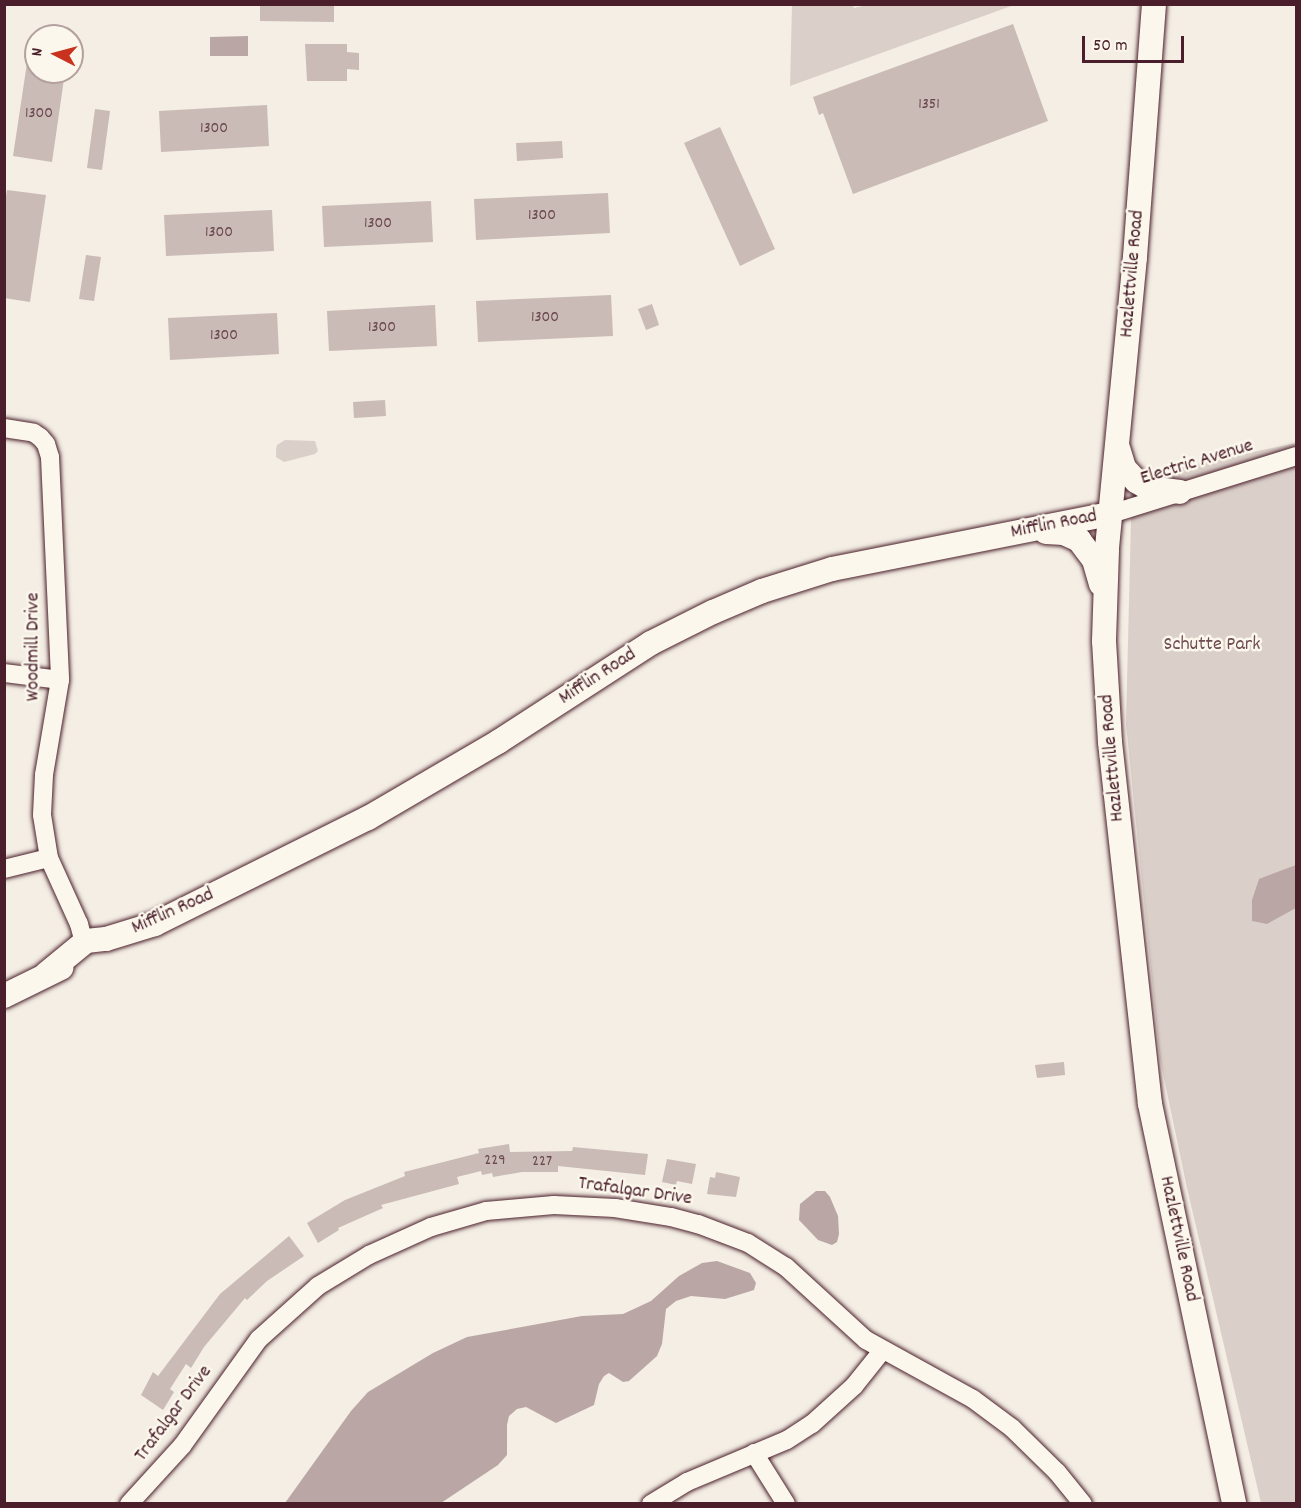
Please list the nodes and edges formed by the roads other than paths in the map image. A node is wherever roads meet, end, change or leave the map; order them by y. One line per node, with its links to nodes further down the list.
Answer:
1 (1154, 4): 3 (main road, Hazlettville Road)
2 (4, 428): 10 (street, Woodmill Drive)
3 (1117, 446): 5 (main road); 6 (main road, Hazlettville Road)
4 (1296, 456): 5 (street, Electric Avenue)
5 (1180, 492): 6 (street, Electric Avenue)
6 (1111, 514): 7 (main road, Mifflin Road); 8 (main road, Hazlettville Road)
7 (1025, 531): 8 (main road); 13 (main road, Mifflin Road)
8 (1105, 603): 21 (main road, Hazlettville Road)
9 (4, 673): 10 (street)
10 (60, 680): 11 (street, Woodmill Drive)
11 (49, 858): 12 (street); 13 (street, Woodmill Drive)
12 (4, 868)
13 (89, 944): 14 (main road, Mifflin Road)
14 (4, 996)
15 (882, 1351): 16 (street); 17 (street, Trafalgar Drive); 20 (street, Trafalgar Drive)
16 (754, 1453): 18 (street); 19 (street)
17 (129, 1503)
18 (651, 1503)
19 (786, 1503)
20 (1083, 1503)
21 (1234, 1503)

